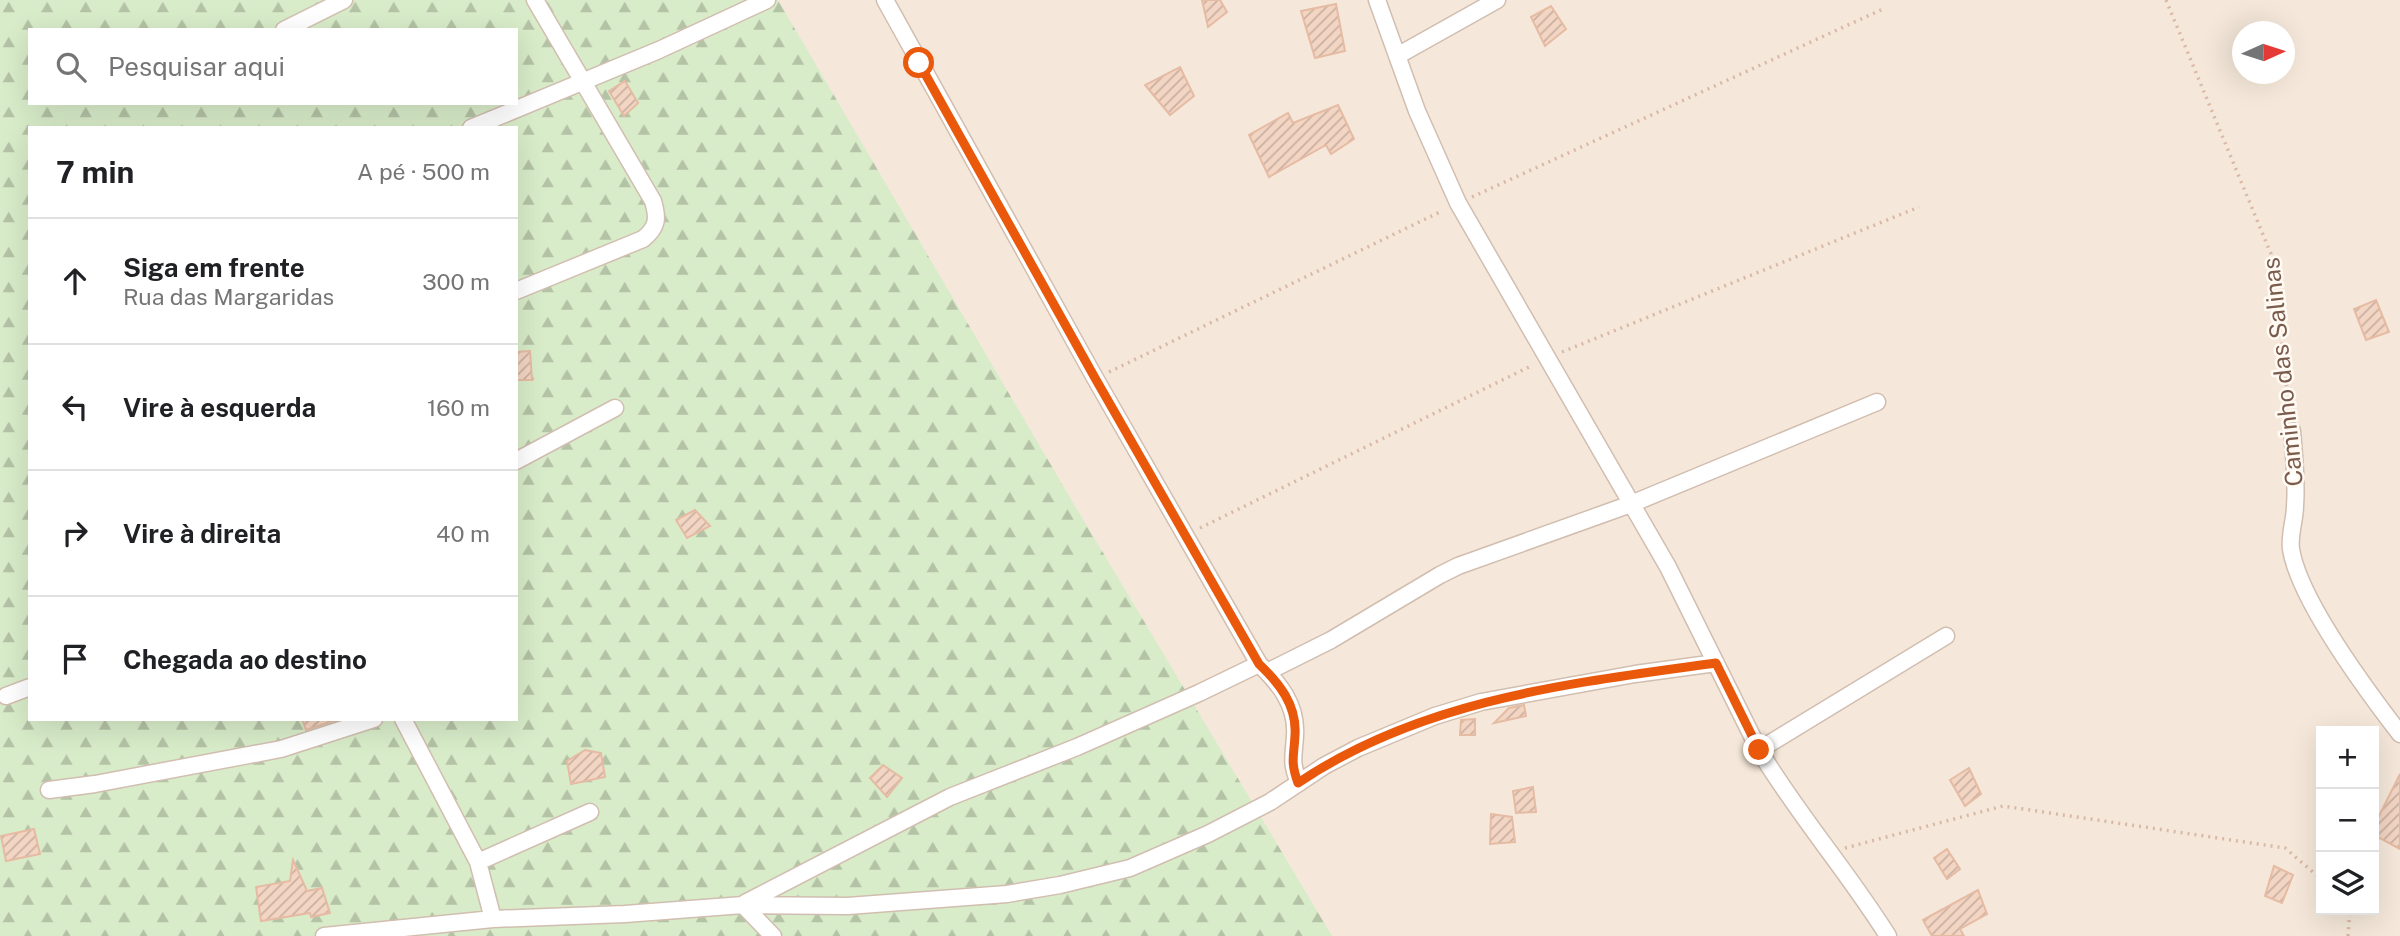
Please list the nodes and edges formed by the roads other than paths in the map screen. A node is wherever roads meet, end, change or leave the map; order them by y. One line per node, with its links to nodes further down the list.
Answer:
1 (344, 0): 7 (street)
2 (535, 0): 9 (street)
3 (766, 0): 9 (street)
4 (885, 0): 19 (street)
5 (1377, 0): 8 (street)
6 (1497, 0): 8 (street)
7 (288, 28)
8 (1397, 56): 16 (street)
9 (582, 81): 10 (street); 11 (street)
10 (476, 126)
11 (518, 290)
12 (1877, 402): 16 (street)
13 (615, 408): 15 (street)
14 (2292, 431): 24 (street, Caminho das Salinas)
15 (518, 460)
16 (1631, 504): 18 (street); 19 (street)
17 (1946, 636): 25 (street)
18 (1716, 663): 25 (street); 26 (street)
19 (1263, 668): 26 (street); 30 (street)
20 (28, 688): 21 (street)
21 (6, 696)
22 (367, 721): 27 (street)
23 (404, 721): 29 (street)
24 (2400, 734)
25 (1759, 750): 34 (street)
26 (1298, 783): 30 (street)
27 (49, 790)
28 (590, 811): 29 (street)
29 (478, 862): 31 (street)
30 (743, 905): 31 (street); 33 (street)
31 (493, 919): 32 (street)
32 (324, 936)
33 (773, 936)
34 (1888, 936)

